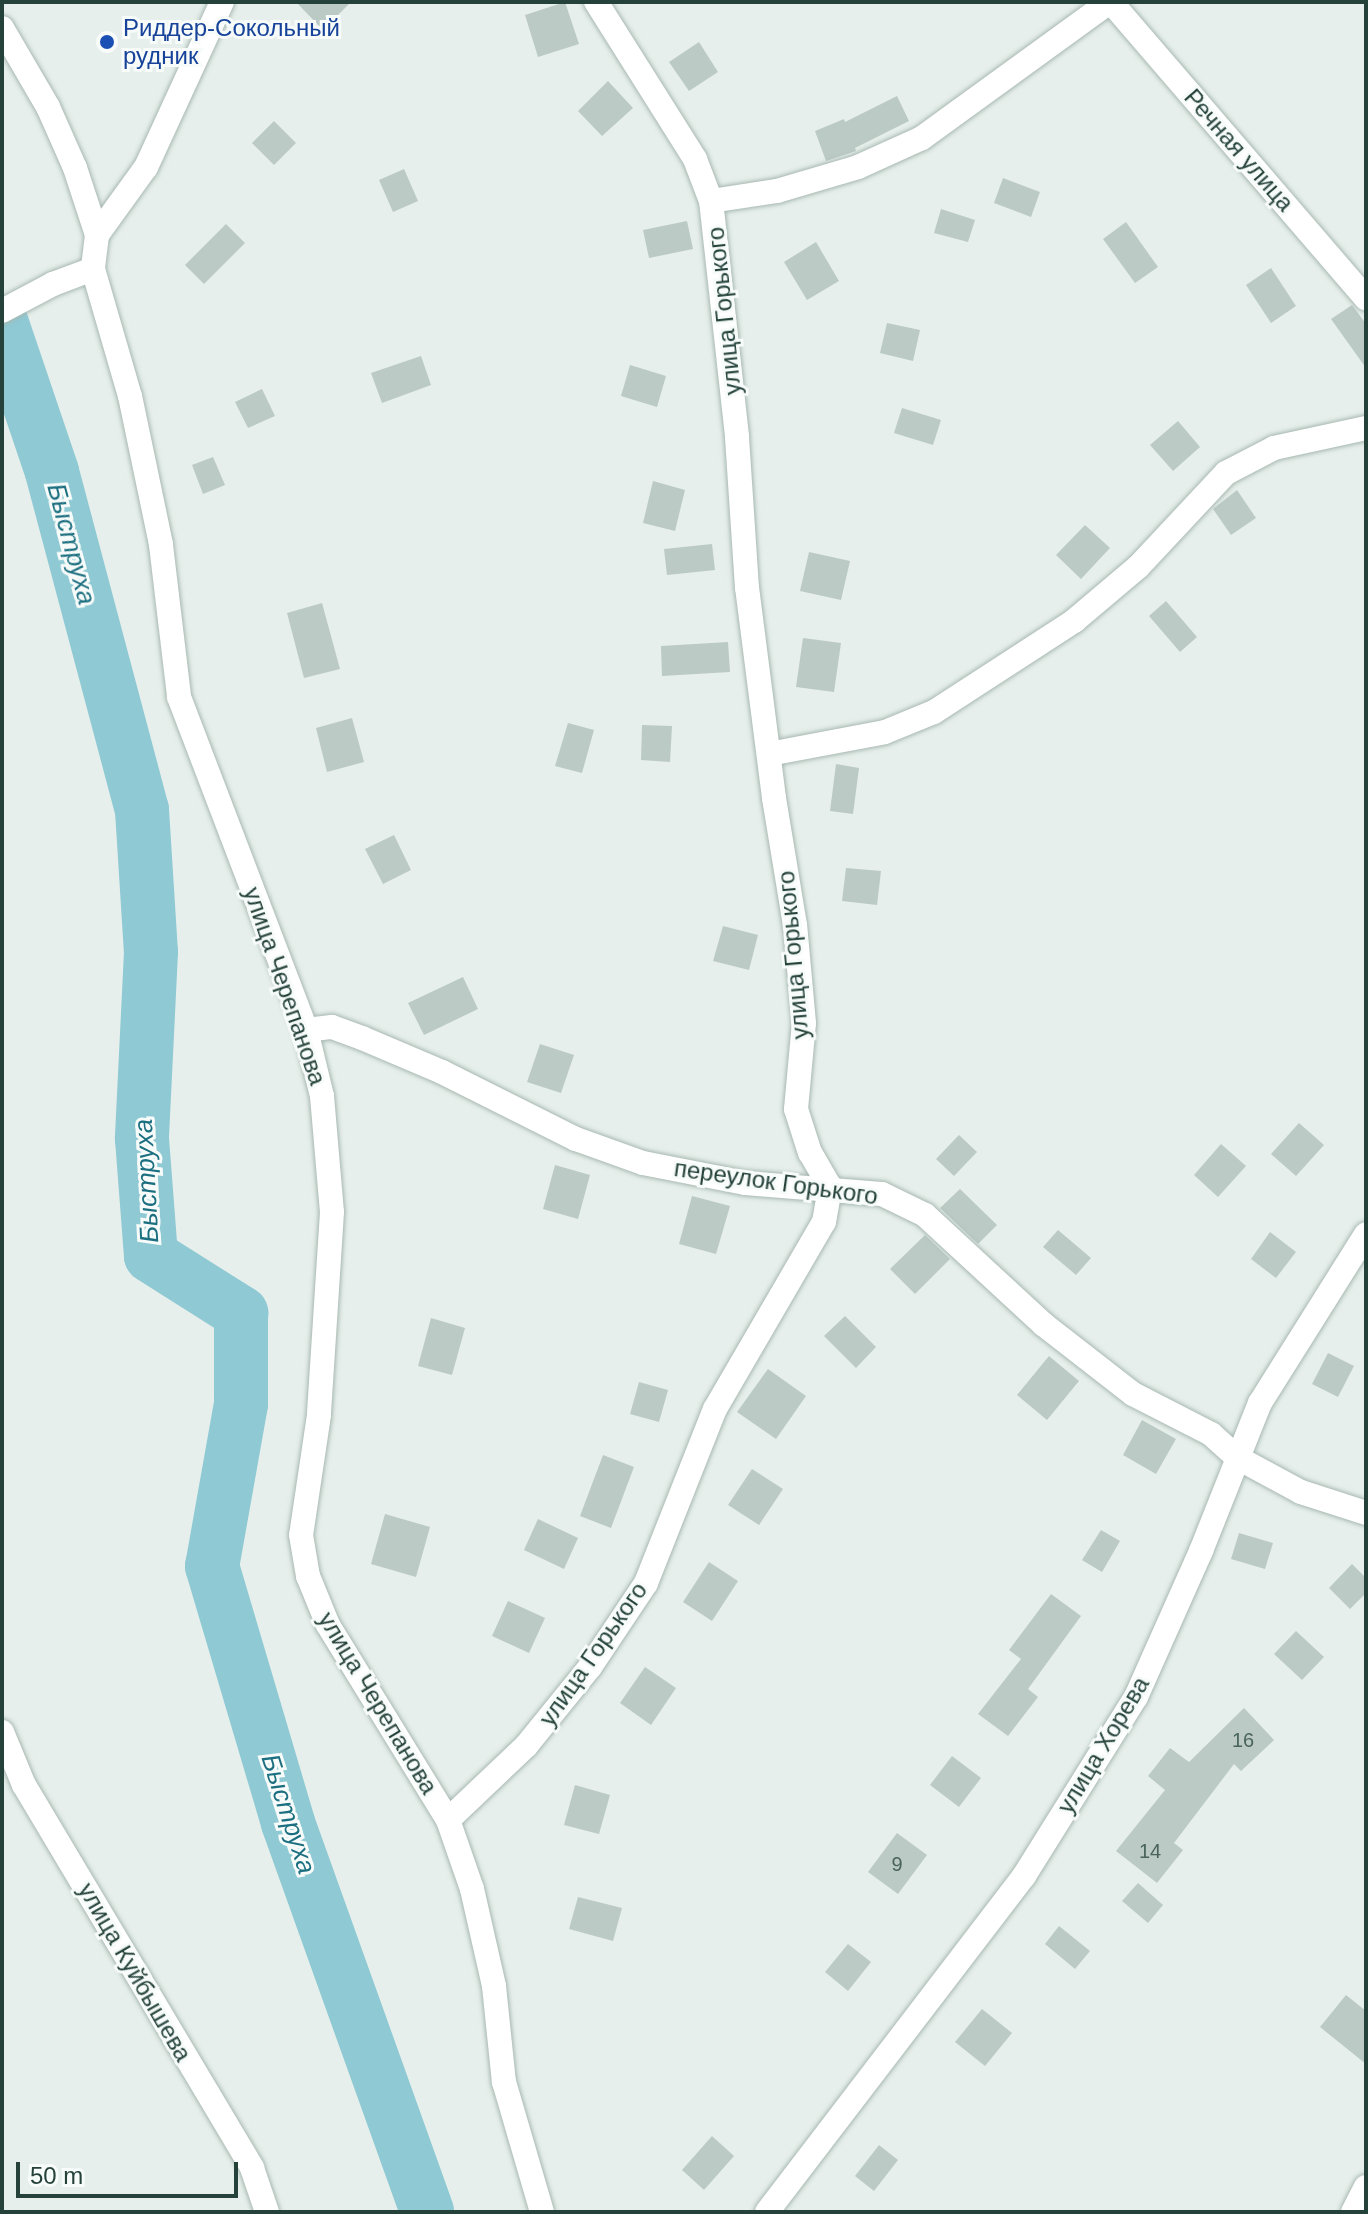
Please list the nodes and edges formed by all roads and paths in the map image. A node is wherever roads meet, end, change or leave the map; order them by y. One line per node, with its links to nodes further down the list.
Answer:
1 (222, 2): 6 (street, улица Черепанова)
2 (596, 2): 5 (street, улица Горького)
3 (1110, 2): 5 (street); 8 (street, Речная улица)
4 (2, 28): 6 (street)
5 (711, 201): 11 (street, улица Горького)
6 (97, 235): 7 (street, улица Черепанова)
7 (93, 269): 9 (street); 12 (street, улица Черепанова)
8 (1366, 298)
9 (2, 311)
10 (1366, 428): 11 (street)
11 (769, 754): 13 (street, улица Горького)
12 (306, 1030): 13 (street, переулок Горького); 18 (street, улица Черепанова)
13 (830, 1187): 15 (street, переулок Горького); 18 (street, улица Горького)
14 (1366, 1234): 15 (street, улица Хорева)
15 (1238, 1458): 16 (street, переулок Горького); 22 (street, улица Хорева)
16 (1366, 1513)
17 (2, 1732): 20 (street, улица Куйбышева)
18 (448, 1820): 21 (street, улица Черепанова)
19 (1366, 2187): 23 (street)
20 (267, 2212)
21 (542, 2212)
22 (767, 2212)
23 (1353, 2212)

